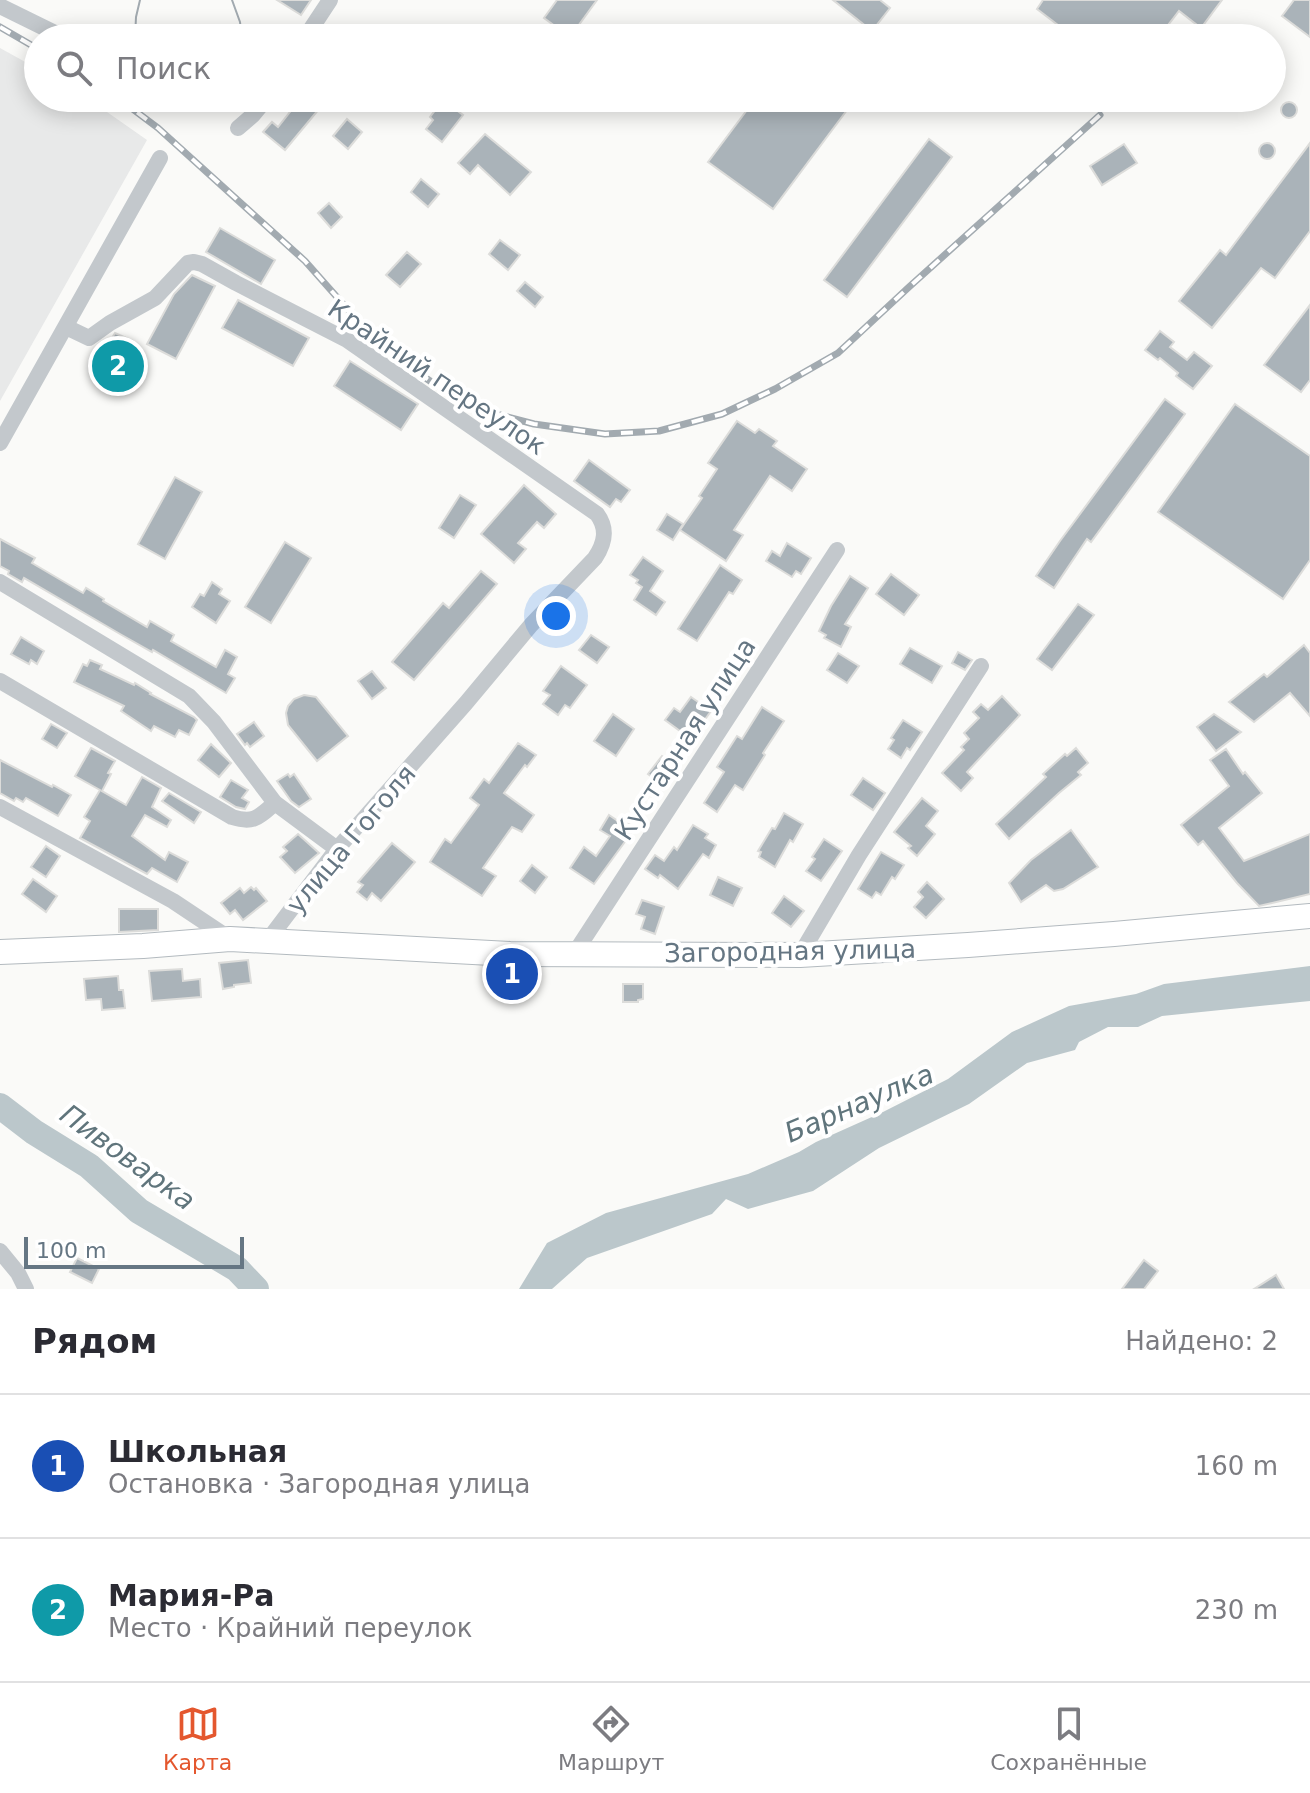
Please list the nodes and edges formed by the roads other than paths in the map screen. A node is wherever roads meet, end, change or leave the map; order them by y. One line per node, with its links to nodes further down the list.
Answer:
1 (330, 0): 4 (street)
2 (0, 6): 3 (street)
3 (37, 24)
4 (314, 24)
5 (255, 112): 6 (street)
6 (238, 128)
7 (160, 158): 8 (street)
8 (66, 327): 9 (street); 10 (street, Крайний переулок)
9 (0, 443)
10 (605, 534): 17 (street, улица Гоголя)
11 (837, 550): 22 (street, Кустарная улица)
12 (0, 582): 15 (street)
13 (981, 666): 23 (street)
14 (0, 681): 15 (street)
15 (275, 803): 17 (street)
16 (0, 807): 19 (street)
17 (337, 849): 20 (street, улица Гоголя)
18 (1310, 916): 23 (main road, Загородная улица)
19 (230, 939): 20 (main road, улица Гоголя); 21 (main road, улица Гоголя)
20 (268, 940): 22 (main road, Загородная улица)
21 (0, 952)
22 (574, 954): 23 (main road, Загородная улица)
23 (800, 955)
24 (0, 1251): 25 (street)
25 (26, 1289)

